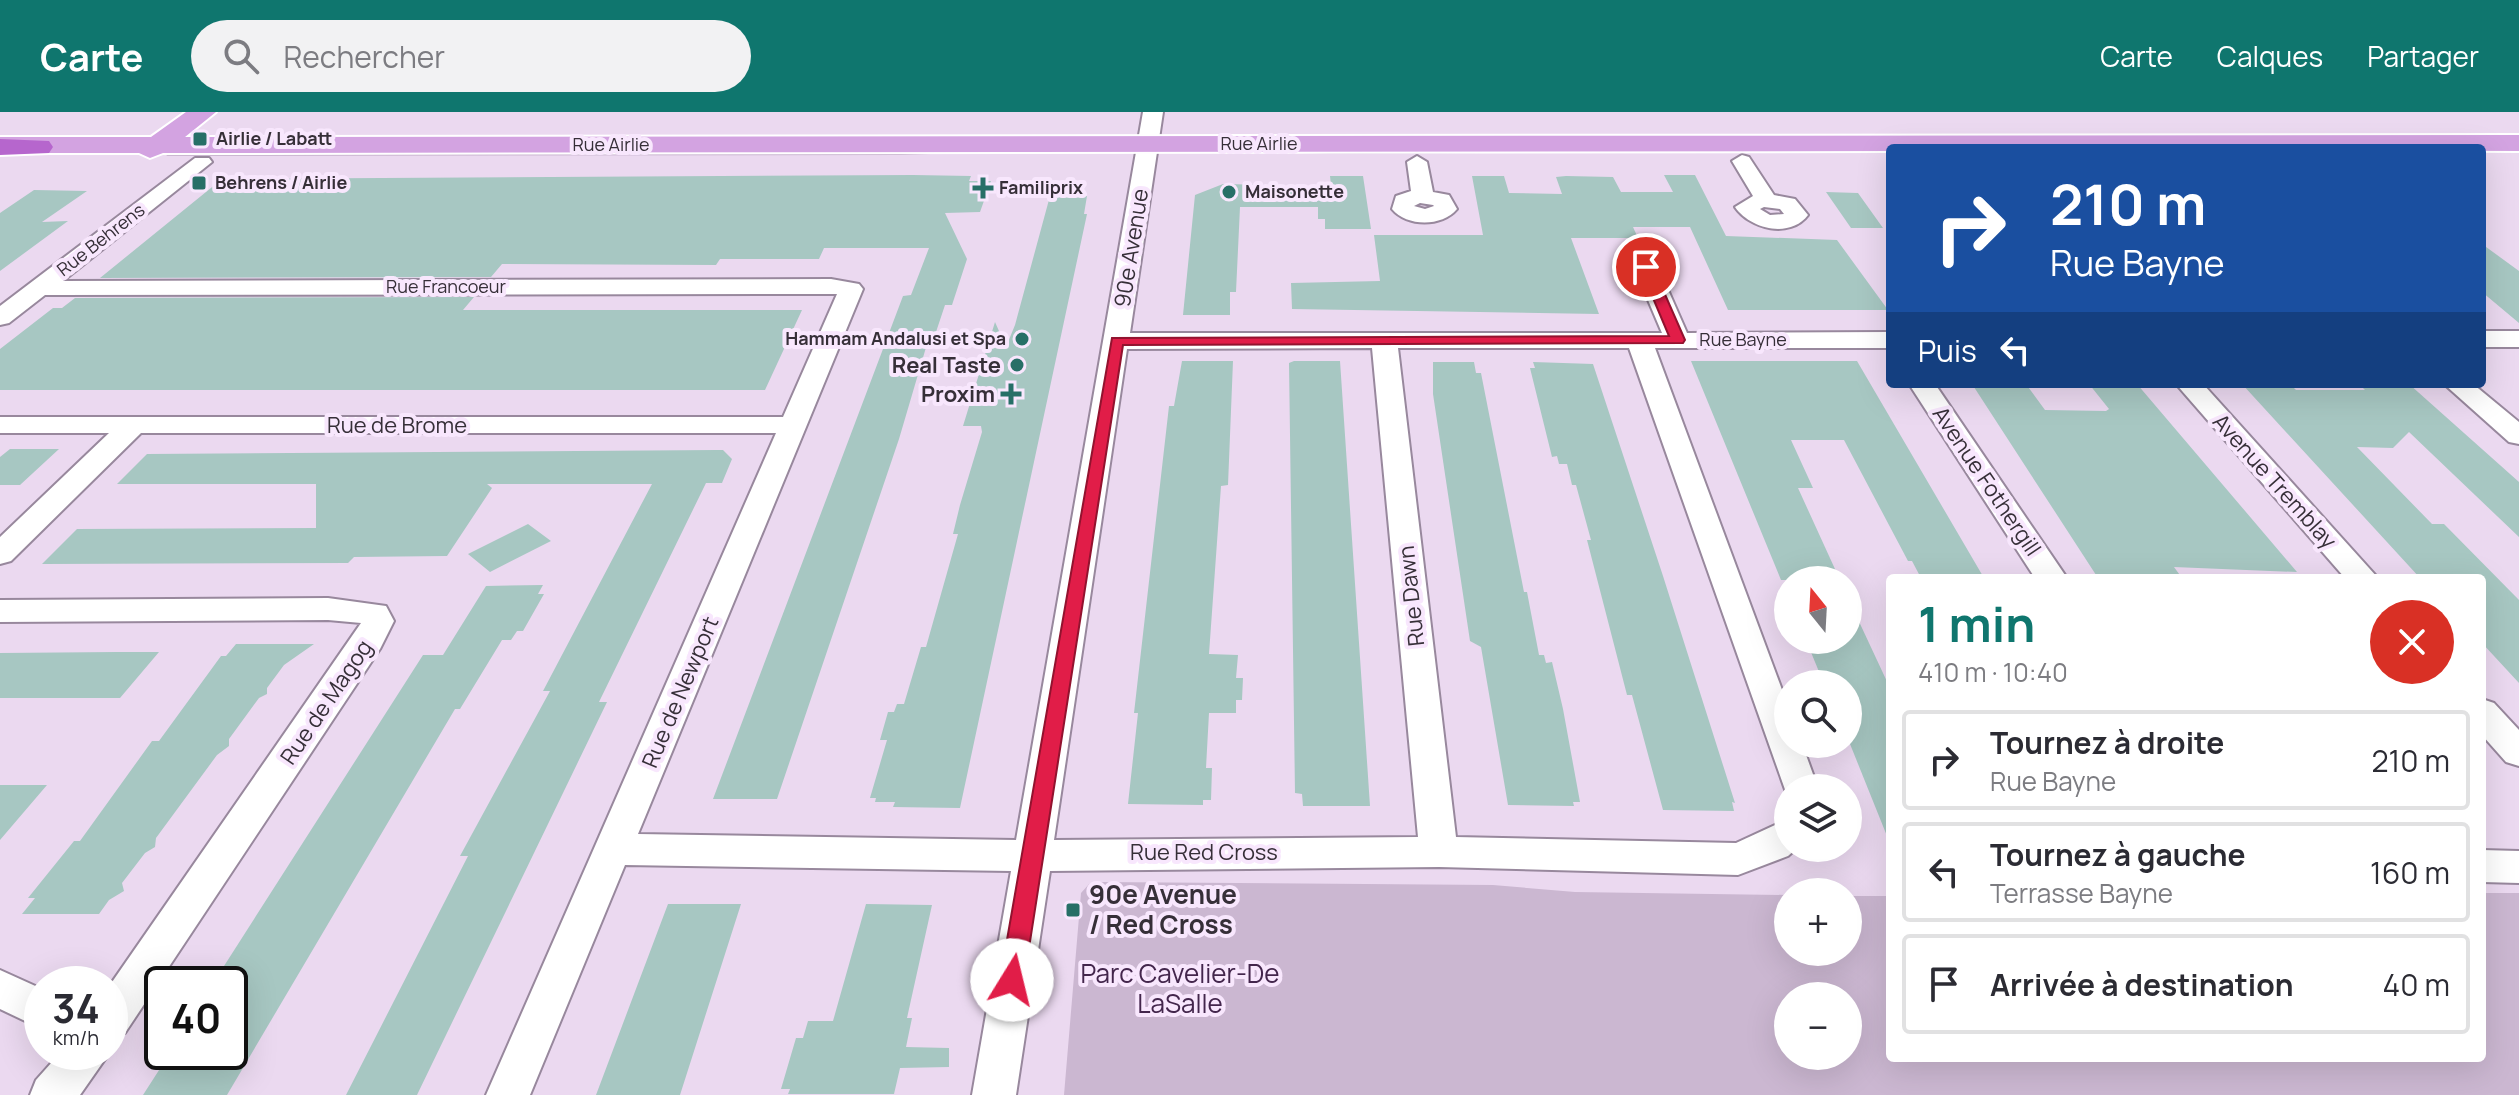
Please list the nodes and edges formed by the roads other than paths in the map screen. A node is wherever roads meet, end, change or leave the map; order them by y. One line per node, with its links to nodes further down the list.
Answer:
1 (203, 112): 6 (main road)
2 (1153, 112): 9 (street, 90e Avenue)
3 (2519, 143): 4 (main road, Rue Airlie)
4 (2382, 144)
5 (0, 146): 7 (highway)
6 (156, 146): 7 (main road, Rue Airlie); 9 (main road, Rue Airlie); 17 (main road)
7 (39, 147)
8 (1886, 148): 9 (main road, Rue Airlie)
9 (1147, 153): 14 (main road, Rue Airlie); 15 (main road, Rue Airlie); 29 (street, 90e Avenue)
10 (1886, 160): 13 (main road, Rue Airlie)
11 (2486, 160): 12 (main road)
12 (2519, 160)
13 (1742, 161): 15 (main road, Rue Airlie); 19 (street)
14 (202, 162): 17 (main road, Rue Airlie); 21 (street, Rue Behrens)
15 (1417, 162): 18 (street)
16 (0, 163): 17 (main road, Rue Airlie)
17 (132, 163)
18 (1423, 196)
19 (1766, 200)
20 (1646, 267): 27 (street)
21 (40, 288): 22 (street, Rue Francoeur); 23 (street, Rue Behrens)
22 (851, 289): 36 (street, Rue de Newport)
23 (0, 318)
24 (2486, 339): 25 (street)
25 (2519, 339)
26 (1639, 340): 27 (street, Rue Bayne); 30 (street, Rue Bayne); 44 (street)
27 (1678, 340): 28 (street, Rue Bayne)
28 (1886, 340)
29 (1117, 341): 30 (street, Rue Bayne); 48 (street, 90e Avenue)
30 (1384, 341): 47 (street, Rue Dawn)
31 (1925, 388): 39 (street, Avenue Fothergill)
32 (2193, 388): 40 (street, Avenue Tremblay)
33 (2462, 388): 37 (street)
34 (0, 425): 35 (street, Rue de Brome)
35 (134, 425): 36 (street, Rue de Brome); 38 (street)
36 (794, 425): 46 (street, Rue de Newport)
37 (2519, 436)
38 (0, 554)
39 (2048, 574)
40 (2358, 574)
41 (0, 611): 52 (street, Rue de Magog)
42 (2486, 716): 43 (street)
43 (2519, 753)
44 (1795, 774)
45 (1774, 845): 47 (street, Rue Red Cross)
46 (613, 849): 48 (street, Rue Red Cross); 56 (street, Rue de Newport)
47 (1439, 852): 48 (street, Rue Red Cross)
48 (1032, 854): 57 (street, 90e Avenue)
49 (2486, 866): 50 (street)
50 (2519, 867)
51 (0, 988): 53 (street)
52 (128, 994)
53 (24, 1001)
54 (73, 1070): 55 (street)
55 (52, 1095)
56 (508, 1095)
57 (994, 1095)

